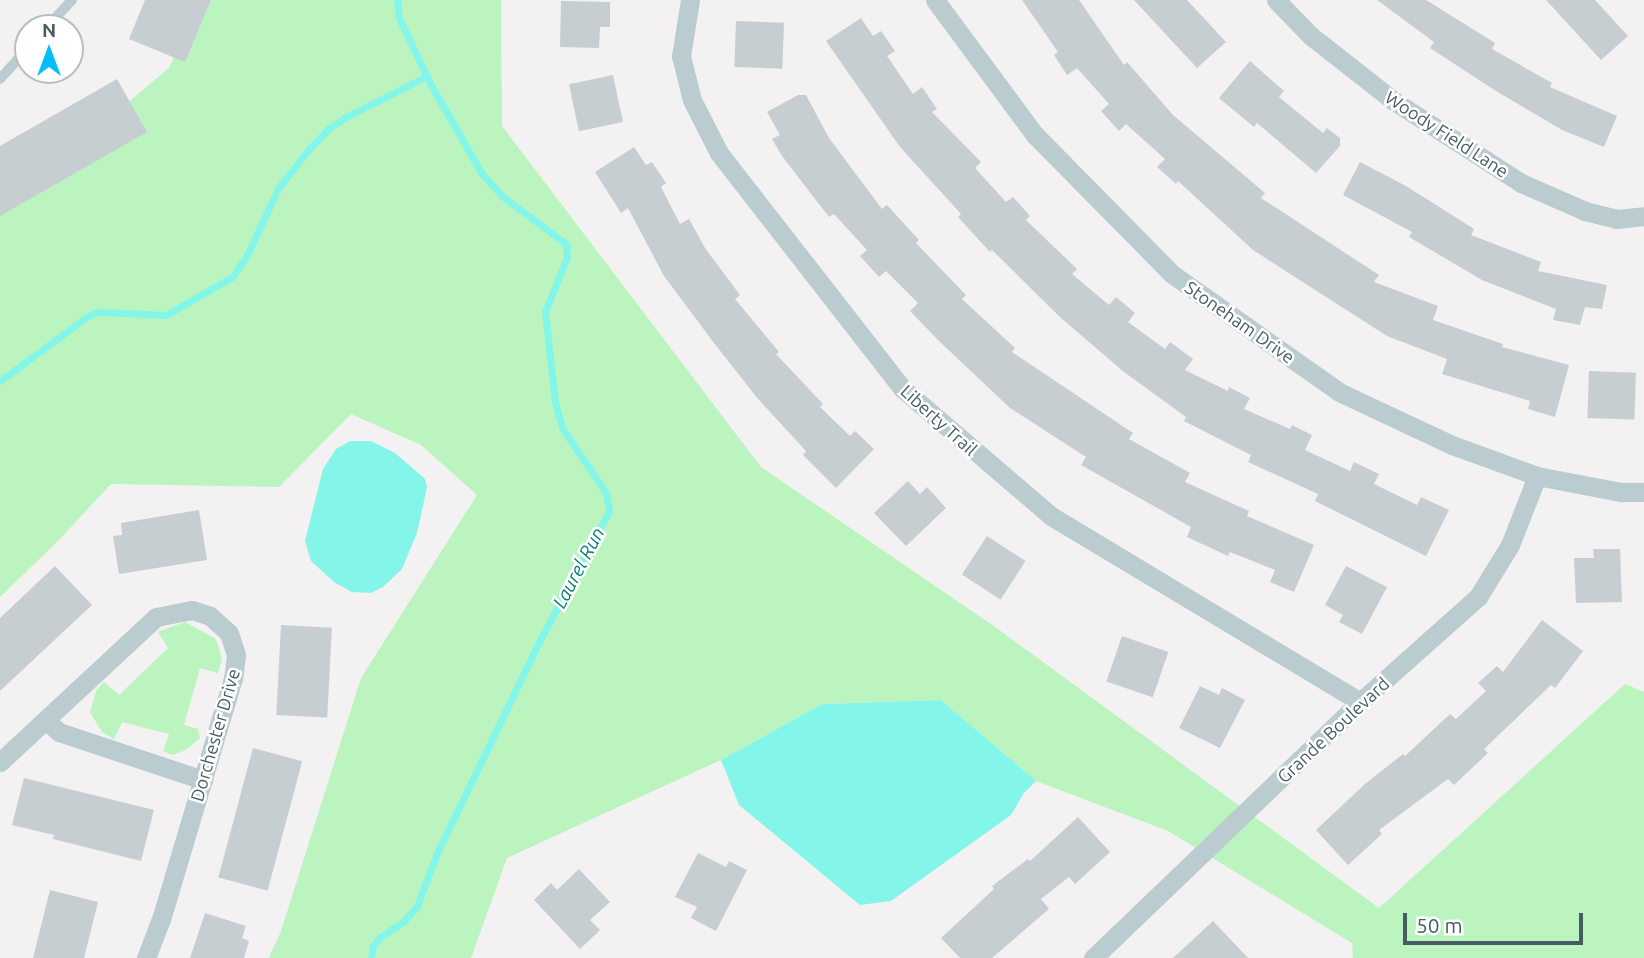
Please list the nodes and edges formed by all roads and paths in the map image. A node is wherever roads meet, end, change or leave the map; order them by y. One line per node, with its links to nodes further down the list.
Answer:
1 (72, 0): 5 (lane)
2 (690, 0): 11 (street, Liberty Trail)
3 (935, 0): 9 (street, Stoneham Drive)
4 (1276, 0): 8 (street, Woody Field Lane)
5 (59, 14)
6 (14, 64): 7 (lane)
7 (0, 79)
8 (1644, 216)
9 (1536, 476): 10 (street, Stoneham Drive); 11 (street, Grande Boulevard)
10 (1644, 492)
11 (1360, 702): 15 (street, Grande Boulevard)
12 (47, 721): 13 (street, Dorchester Drive); 14 (street); 14 (street, Dorchester Drive)
13 (0, 762)
14 (203, 780): 16 (street, Dorchester Drive)
15 (1103, 955)
16 (146, 958)

